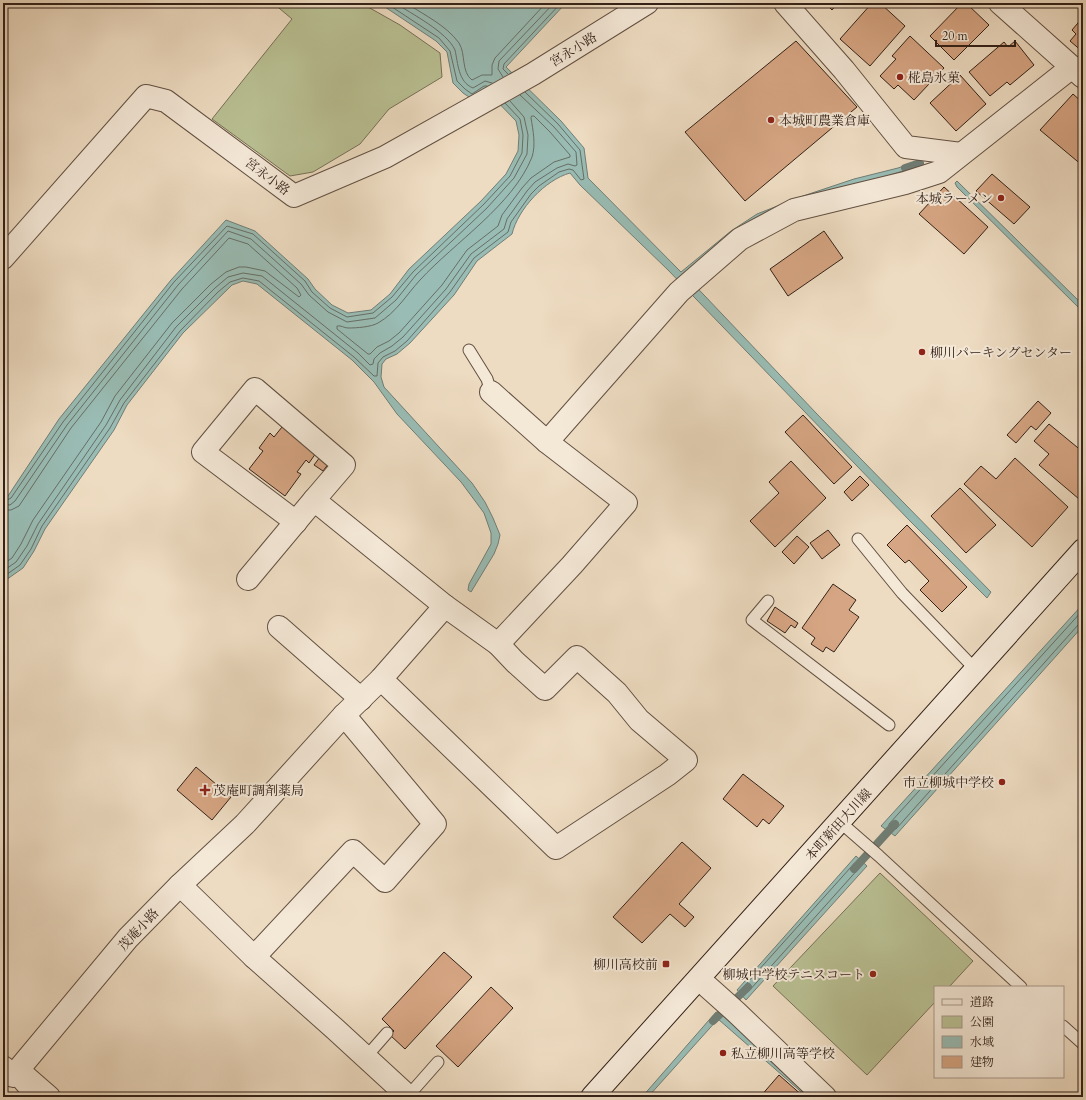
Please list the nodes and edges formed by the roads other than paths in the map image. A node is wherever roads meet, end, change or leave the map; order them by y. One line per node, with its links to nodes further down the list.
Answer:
1 (647, 3): 6 (street, 宮永小路)
2 (785, 3): 5 (street)
3 (1000, 3): 4 (street)
4 (1077, 72): 5 (street)
5 (961, 154): 9 (street)
6 (3, 258)
7 (469, 350): 8 (lane)
8 (491, 392): 9 (street)
9 (547, 442): 18 (street)
10 (314, 500): 11 (street); 11 (street); 16 (street)
11 (296, 522): 14 (street)
12 (858, 539): 19 (lane)
13 (1083, 550): 19 (street, 本町新田大川線)
14 (248, 579)
15 (768, 601): 23 (lane)
16 (445, 606): 18 (street); 20 (street, 茂庵小路)
17 (279, 627): 21 (street)
18 (498, 644): 20 (street)
19 (976, 670): 24 (street, 本町新田大川線)
20 (381, 679): 21 (street, 茂庵小路)
21 (361, 699): 22 (street, 茂庵小路)
22 (344, 715): 25 (street, 茂庵小路); 26 (street)
23 (890, 725)
24 (840, 822): 27 (street, 本町新田大川線); 28 (lane)
25 (180, 885): 26 (street); 34 (street, 茂庵小路)
26 (254, 957): 32 (street)
27 (699, 979): 38 (street, 本町新田大川線); 39 (street)
28 (1020, 986)
29 (1064, 1027): 31 (lane)
30 (387, 1032): 32 (lane)
31 (1083, 1044)
32 (366, 1057): 35 (street)
33 (438, 1062): 35 (lane)
34 (8, 1071): 36 (lane); 37 (street)
35 (408, 1096)
36 (31, 1097)
37 (50, 1097)
38 (592, 1097)
39 (825, 1097)

